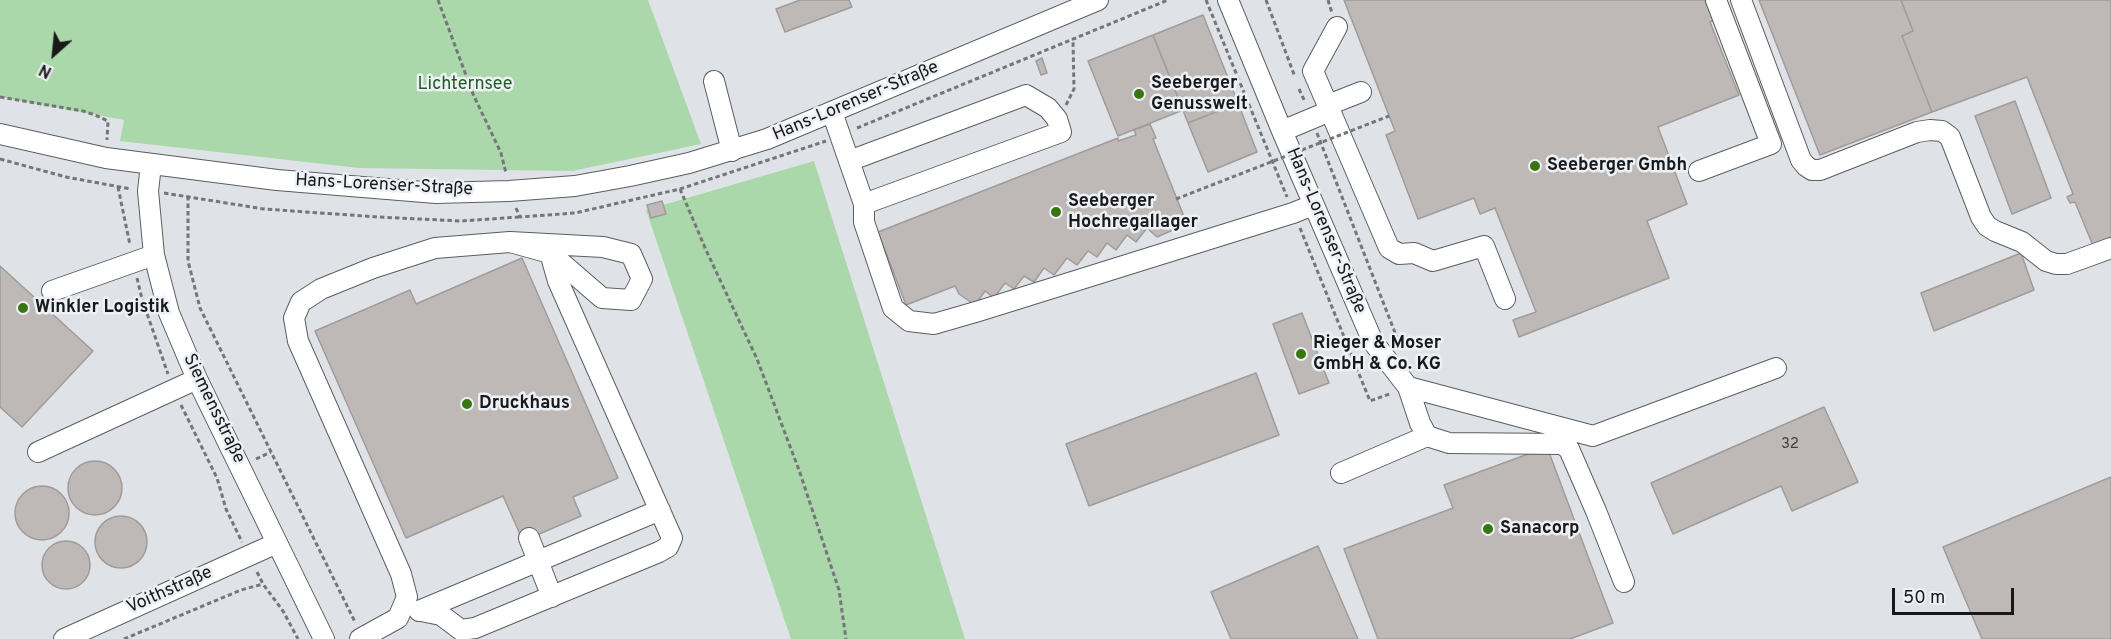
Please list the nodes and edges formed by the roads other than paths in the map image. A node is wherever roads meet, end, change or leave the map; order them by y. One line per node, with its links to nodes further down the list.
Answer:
1 (1098, 0): 9 (street, Hans-Lorenser-Straße)
2 (1228, 0): 10 (street, Hans-Lorenser-Straße)
3 (1716, 0): 15 (street)
4 (1741, 0): 19 (street)
5 (1337, 27): 8 (street)
6 (714, 81): 12 (street)
7 (1361, 92): 8 (street)
8 (1329, 108): 10 (street); 23 (street)
9 (832, 112): 12 (street, Hans-Lorenser-Straße); 13 (street)
10 (1282, 131): 17 (street, Hans-Lorenser-Straße)
11 (0, 134): 14 (street, Hans-Lorenser-Straße)
12 (732, 151): 14 (street, Hans-Lorenser-Straße)
13 (849, 161): 16 (street); 16 (street)
14 (152, 165): 21 (street, Siemensstraße)
15 (1699, 171)
16 (864, 204): 17 (street)
17 (1313, 204): 26 (street, Hans-Lorenser-Straße)
18 (510, 242): 20 (street); 20 (street); 37 (street)
19 (2111, 248)
20 (550, 253): 30 (street)
21 (154, 255): 22 (street); 25 (street, Siemensstraße)
22 (52, 291)
23 (1505, 299)
24 (1776, 368): 26 (street)
25 (197, 379): 28 (street); 32 (street, Siemensstraße)
26 (1408, 387): 27 (street, Hans-Lorenser-Straße)
27 (1427, 436): 29 (street); 34 (street)
28 (38, 452)
29 (1341, 473)
30 (660, 510): 33 (street); 35 (street)
31 (529, 538): 33 (street)
32 (277, 543): 39 (street, Voithstraße); 40 (street, Siemensstraße)
33 (537, 562): 35 (street); 36 (street)
34 (1624, 582)
35 (552, 597): 36 (street)
36 (421, 611): 37 (street)
37 (398, 618): 38 (street)
38 (361, 638)
39 (64, 639)
40 (324, 639)

